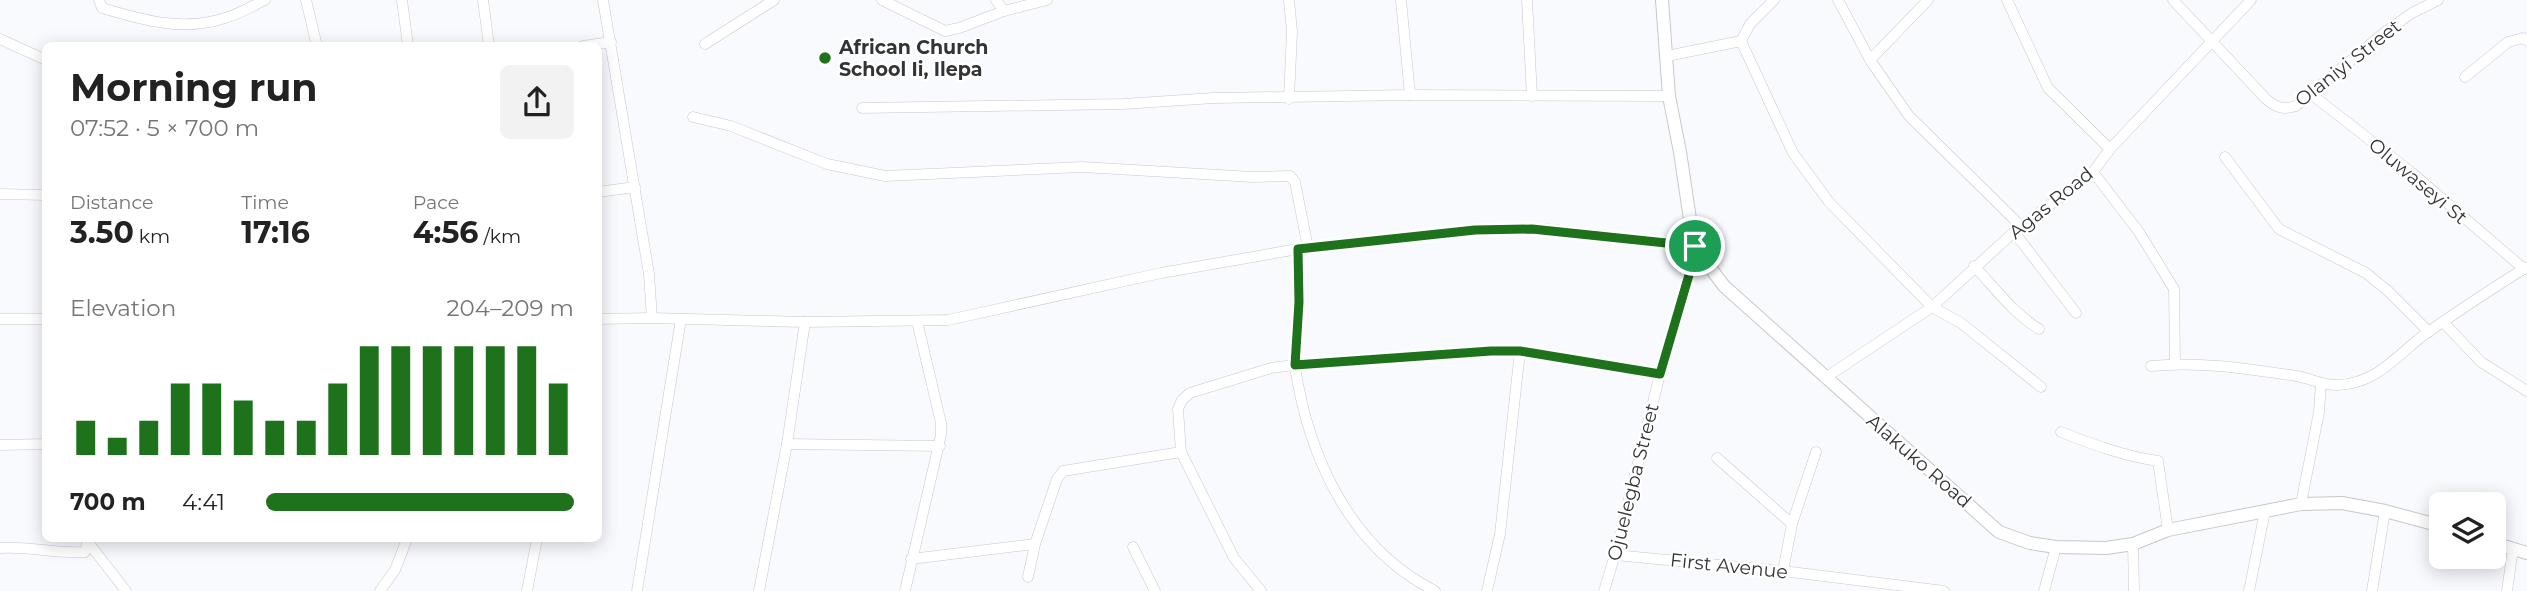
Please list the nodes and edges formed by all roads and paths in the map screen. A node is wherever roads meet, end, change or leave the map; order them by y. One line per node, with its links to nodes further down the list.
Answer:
1 (99, 0): 2 (street)
2 (265, 0)
3 (306, 0): 27 (street)
4 (402, 0): 28 (street)
5 (483, 0): 29 (street)
6 (603, 0): 30 (street)
7 (774, 0): 32 (street)
8 (883, 0): 22 (street)
9 (996, 0): 22 (street)
10 (1047, 0): 22 (street)
11 (1289, 0): 41 (street)
12 (1401, 0): 38 (street)
13 (1527, 0): 39 (street)
14 (1662, 0): 33 (main road)
15 (1774, 0): 24 (street)
16 (1838, 0): 35 (street)
17 (1928, 0): 35 (street)
18 (2007, 0): 44 (street)
19 (2173, 0): 25 (street, Olaniyi Street)
20 (2251, 0): 25 (street, Agas Road)
21 (2438, 0): 37 (street, Olaniyi Street)
22 (1004, 11)
23 (0, 40): 34 (street)
24 (1741, 41): 33 (street); 56 (street)
25 (2213, 41): 37 (street, Olaniyi Street); 44 (street, Agas Road)
26 (2527, 41): 36 (street)
27 (316, 42)
28 (407, 42)
29 (488, 42)
30 (611, 42): 31 (street); 47 (street)
31 (602, 43)
32 (705, 44)
33 (1667, 56): 40 (main road)
34 (42, 58)
35 (1870, 60): 51 (street)
36 (2465, 77)
37 (2311, 94): 55 (street, Oluwaseyi St)
38 (1410, 95): 39 (street); 41 (street)
39 (1532, 96): 40 (street)
40 (1669, 96): 53 (main road)
41 (1289, 99): 42 (street)
42 (862, 108)
43 (693, 117): 52 (street)
44 (2109, 149): 46 (street, Agas Road)
45 (2225, 157): 67 (street)
46 (2093, 172): 51 (street, Agas Road); 69 (street)
47 (635, 187): 48 (street); 58 (street)
48 (602, 191)
49 (0, 194): 50 (street)
50 (42, 195)
51 (2018, 229): 54 (street, Agas Road); 57 (street)
52 (1303, 248): 53 (street); 63 (street); 70 (street)
53 (1695, 248): 72 (street, Ojuelegba Street); 73 (main road, Alakuko Road)
54 (1974, 267): 56 (street, Agas Road); 66 (street)
55 (2525, 268): 65 (street)
56 (1932, 307): 73 (street, Agas Road); 75 (street)
57 (2076, 313)
58 (652, 318): 61 (street); 62 (street)
59 (0, 319): 60 (street)
60 (42, 319)
61 (602, 319)
62 (681, 319): 64 (street); 111 (street)
63 (917, 321): 64 (street); 81 (street)
64 (805, 322): 79 (street)
65 (2444, 323): 67 (street); 76 (street)
66 (2039, 329)
67 (2429, 332): 74 (street)
68 (1520, 351): 70 (street); 72 (street); 107 (street)
69 (2175, 364): 71 (street); 74 (street)
70 (1295, 365): 82 (street); 116 (street)
71 (2151, 366)
72 (1660, 374): 103 (street, Ojuelegba Street)
73 (1825, 379): 99 (main road, Alakuko Road)
74 (2321, 383): 85 (street)
75 (2041, 387)
76 (2527, 391)
77 (2062, 432): 90 (street)
78 (42, 444): 80 (street)
79 (787, 444): 81 (street); 112 (street)
80 (0, 445)
81 (940, 446): 104 (street)
82 (1181, 452): 95 (street); 115 (street)
83 (1816, 453): 89 (street)
84 (1717, 458): 89 (street)
85 (2301, 504): 86 (main road, Alakuko Road); 87 (main road, Alakuko Road)
86 (2385, 510): 88 (main road, Alakuko Road); 123 (street)
87 (2265, 512): 90 (main road, Alakuko Road); 122 (street)
88 (2429, 523)
89 (1792, 524): 105 (street)
90 (2168, 530): 96 (main road, Alakuko Road)
91 (88, 542): 100 (street)
92 (89, 542): 108 (street)
93 (406, 542): 109 (street)
94 (536, 542): 110 (street)
95 (1035, 544): 104 (street); 106 (street)
96 (2133, 544): 99 (main road, Alakuko Road); 121 (street)
97 (2506, 546): 101 (main road)
98 (1133, 547): 114 (street)
99 (2056, 547): 120 (street)
100 (0, 548)
101 (2513, 548): 102 (main road); 124 (street)
102 (2527, 553)
103 (1615, 555): 105 (street, First Avenue); 118 (street, Ojuelegba Street)
104 (911, 559): 113 (street)
105 (1783, 571): 119 (street, First Avenue)
106 (1028, 577)
107 (1488, 590): 117 (street)
108 (126, 591)
109 (380, 591)
110 (527, 591)
111 (637, 591)
112 (759, 591)
113 (905, 591)
114 (1155, 591)
115 (1261, 591)
116 (1435, 591)
117 (1500, 591)
118 (1604, 591)
119 (1944, 591)
120 (2044, 591)
121 (2134, 591)
122 (2249, 591)
123 (2372, 591)
124 (2507, 591)

